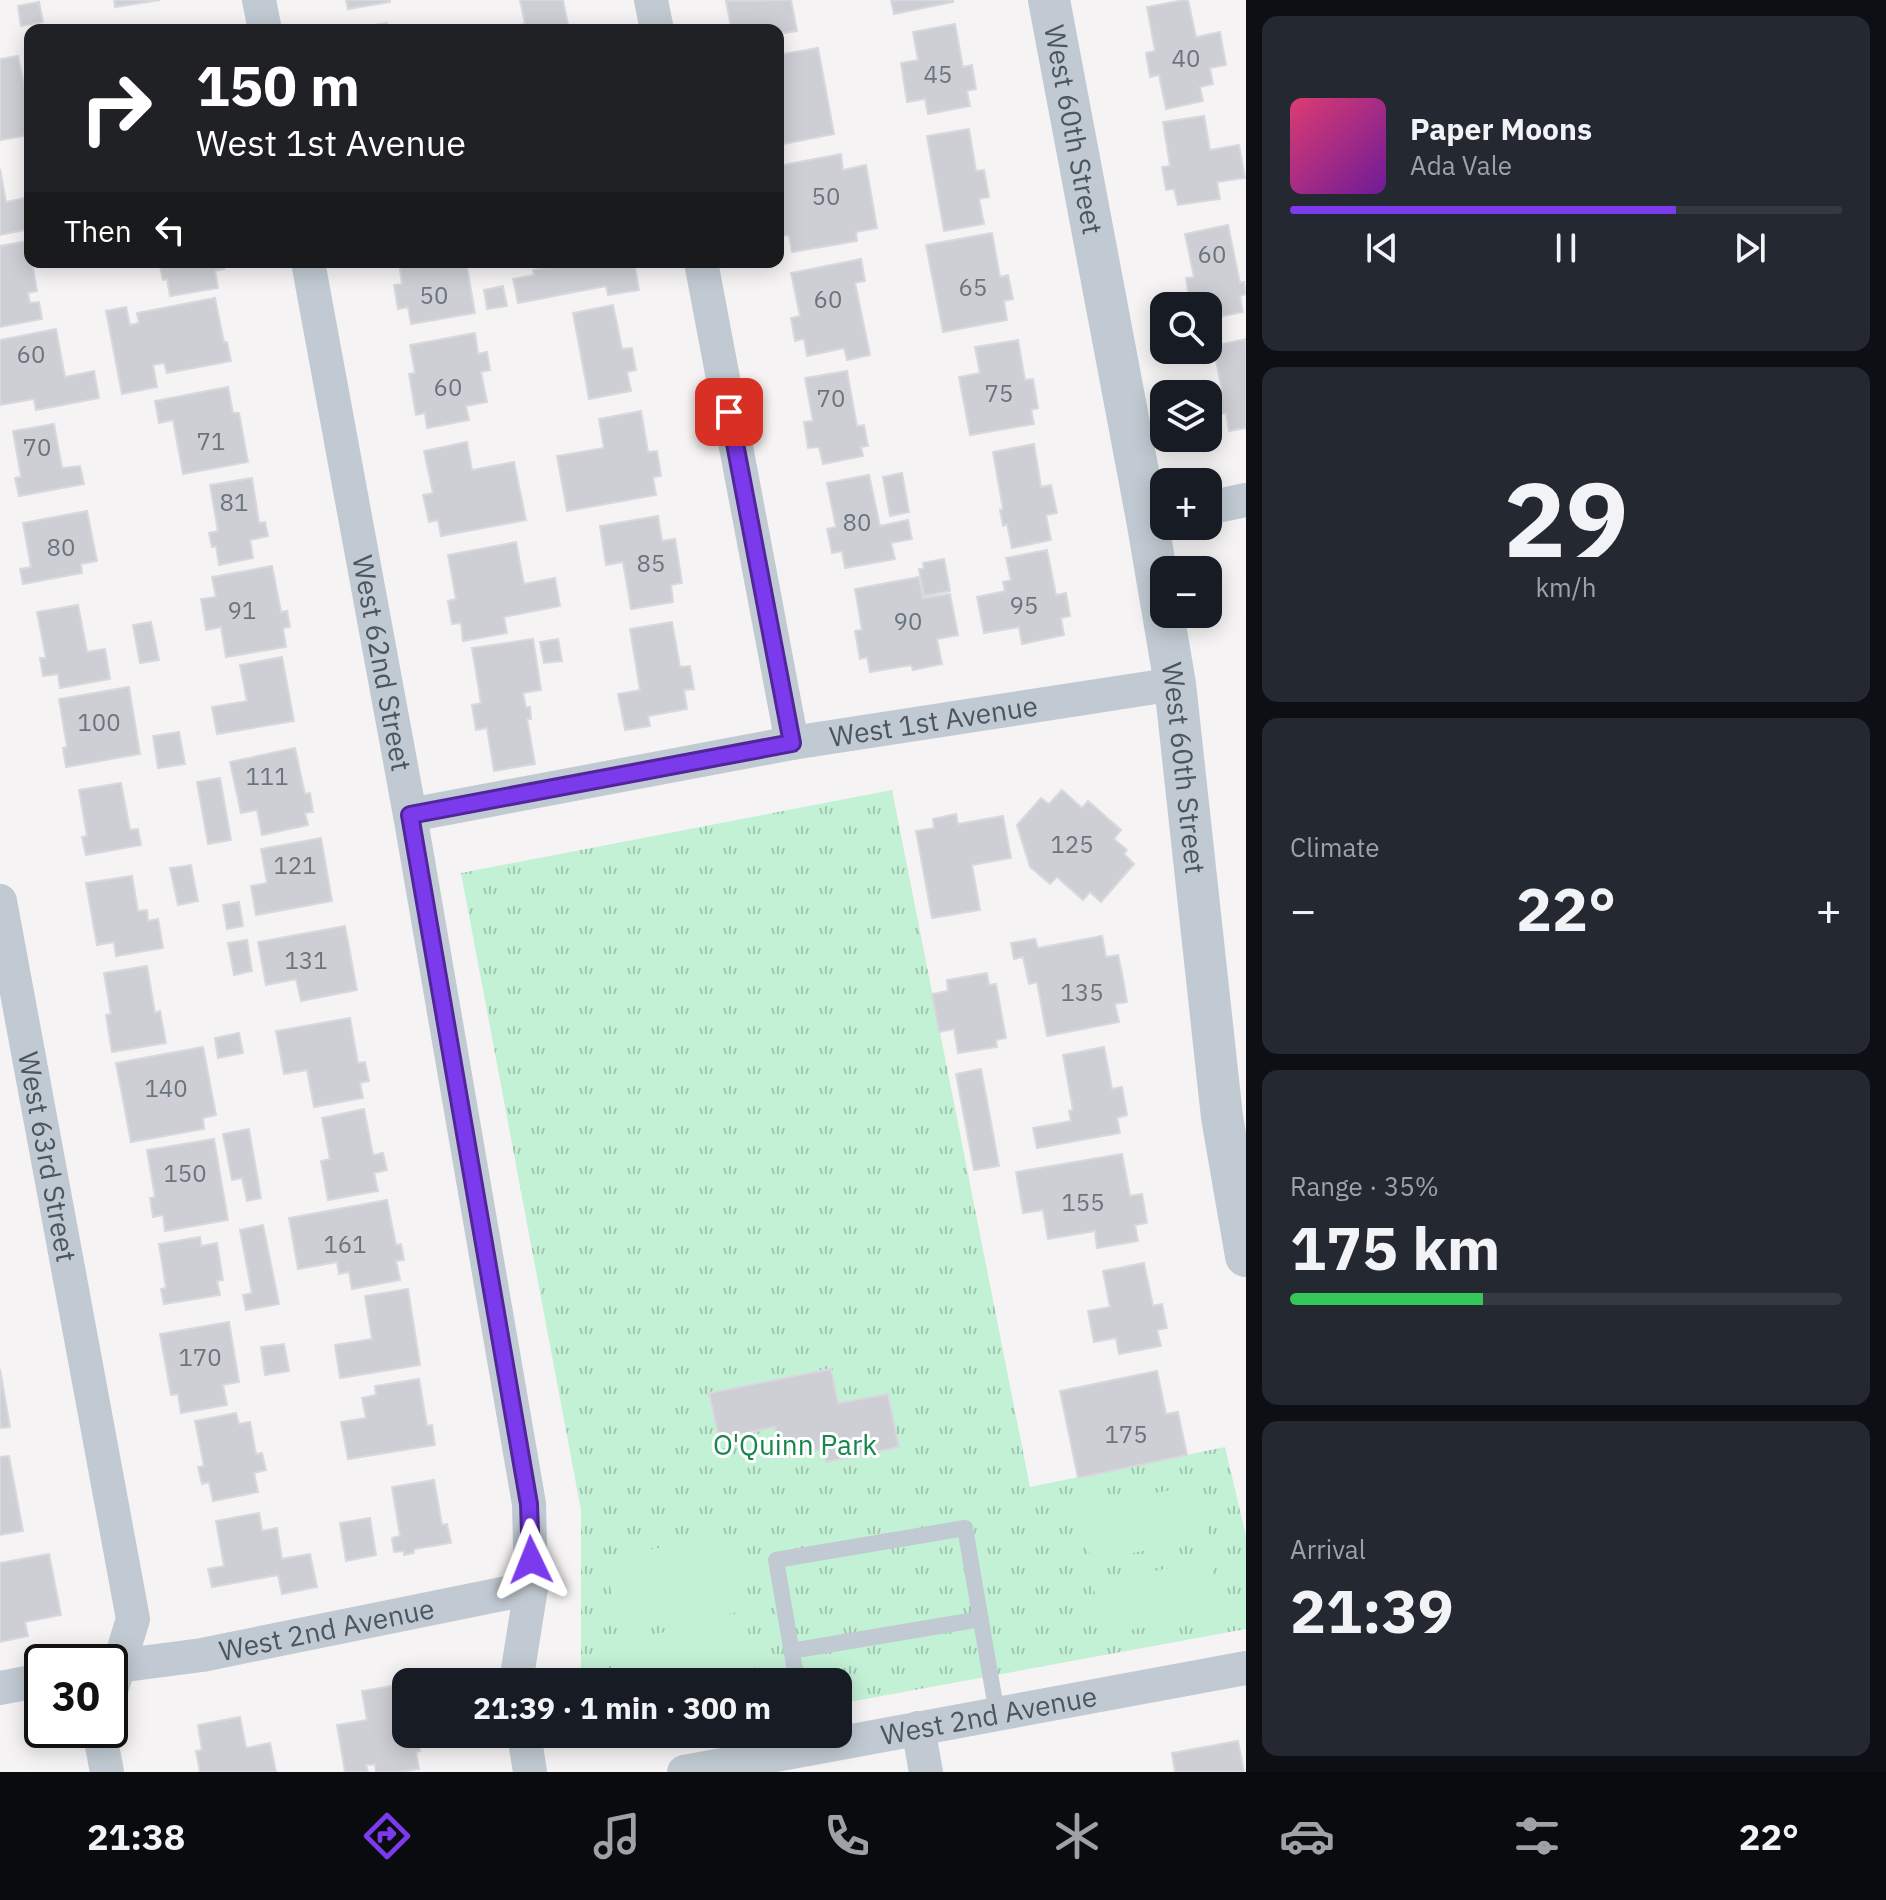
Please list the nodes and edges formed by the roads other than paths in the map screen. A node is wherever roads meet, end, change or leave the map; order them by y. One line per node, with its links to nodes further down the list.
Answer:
1 (259, 0): 4 (street)
2 (651, 0): 5 (street)
3 (1049, 0): 8 (street, West 60th Street)
4 (264, 24)
5 (656, 24)
6 (309, 268): 14 (street, West 62nd Street)
7 (702, 268): 13 (street)
8 (1150, 489)
9 (1246, 500): 10 (street)
10 (1222, 505)
11 (1159, 540): 12 (street, West 60th Street)
12 (1175, 684): 13 (street, West 1st Avenue); 16 (street, West 60th Street)
13 (792, 743): 14 (street, West 1st Avenue)
14 (410, 815): 18 (street, West 62nd Street)
15 (0, 901): 17 (street, West 63rd Street)
16 (1246, 1256)
17 (95, 1412): 20 (street, West 2nd Avenue)
18 (531, 1588): 22 (street, West 62nd Street); 25 (street, West 2nd Avenue)
19 (981, 1619): 21 (lane); 21 (lane); 28 (lane)
20 (124, 1644)
21 (791, 1651): 23 (lane)
22 (518, 1668)
23 (794, 1668)
24 (1246, 1668): 28 (street, West 2nd Avenue)
25 (128, 1672)
26 (24, 1683): 27 (street)
27 (0, 1688)
28 (997, 1714): 29 (street, West 2nd Avenue)
29 (918, 1728): 30 (street, West 2nd Avenue); 37 (street)
30 (852, 1736)
31 (102, 1748): 34 (street)
32 (526, 1748): 35 (street)
33 (779, 1748): 36 (street, West 2nd Avenue)
34 (107, 1772)
35 (530, 1772)
36 (684, 1772)
37 (926, 1772)

